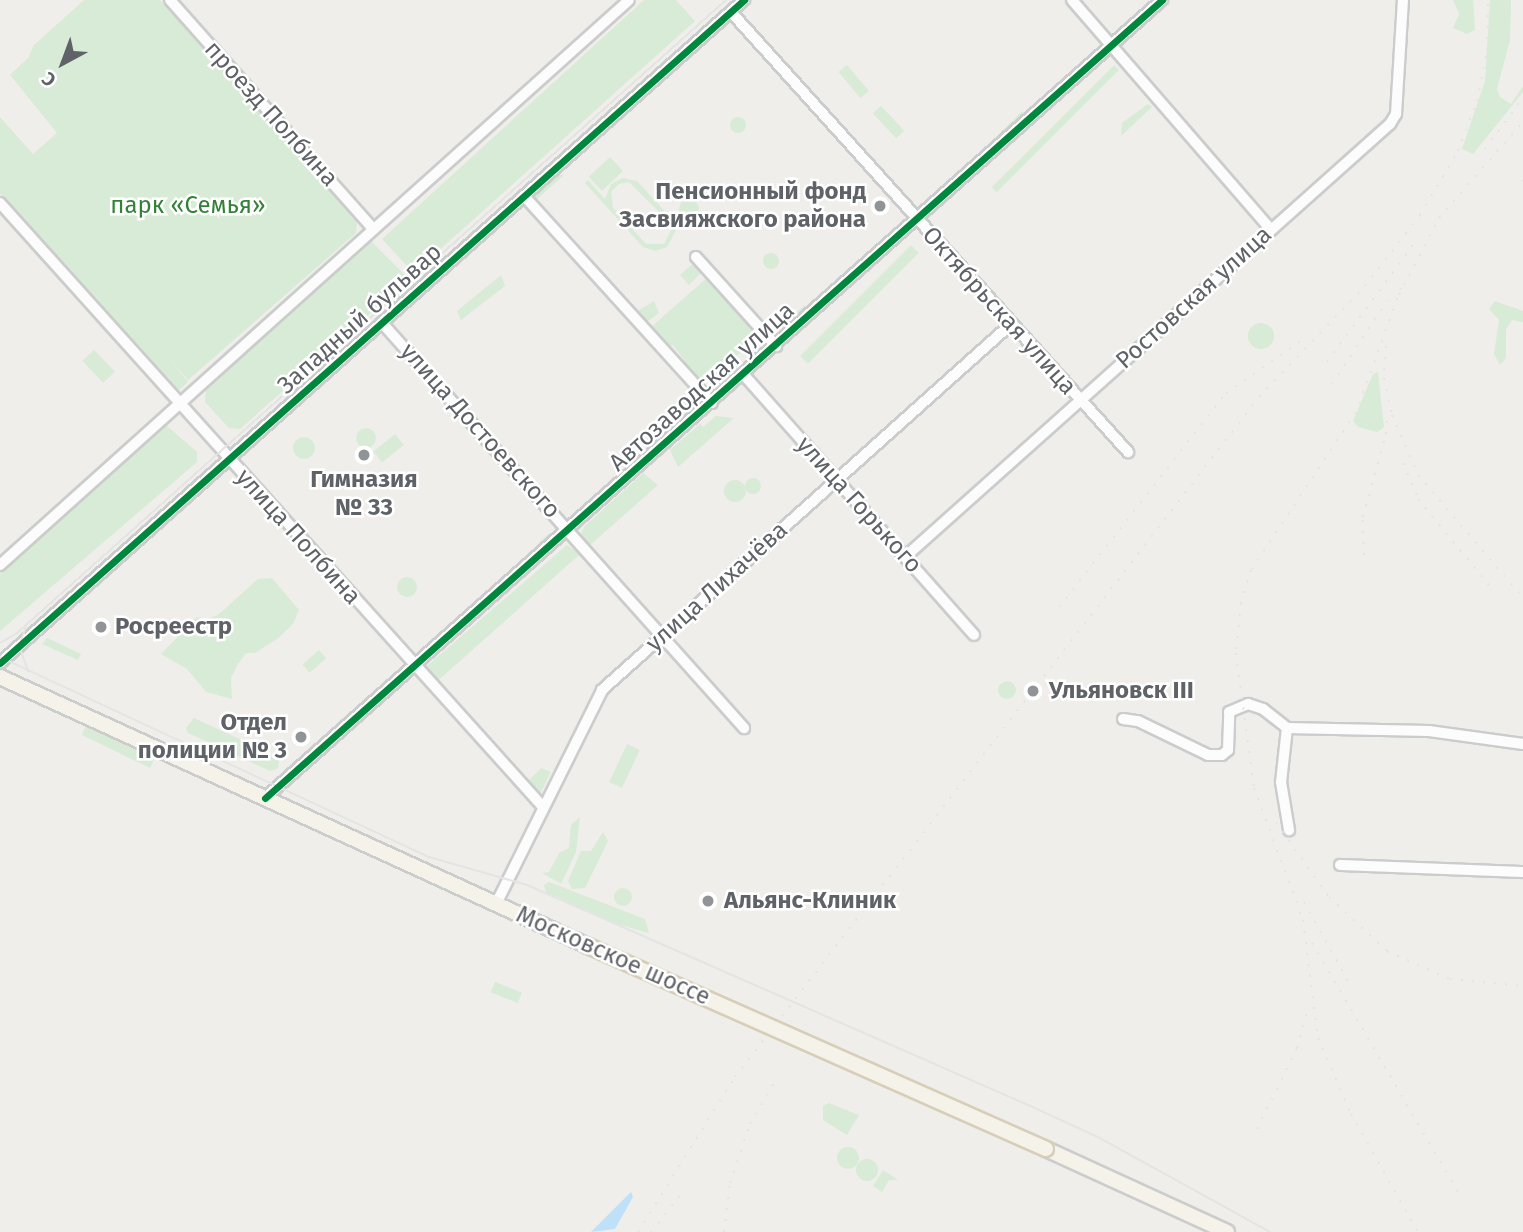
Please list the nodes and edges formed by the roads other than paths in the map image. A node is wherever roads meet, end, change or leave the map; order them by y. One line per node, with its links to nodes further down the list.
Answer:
1 (170, 0): 12 (street, проезд Полбина)
2 (629, 0): 12 (street)
3 (744, 0): 7 (street, Западный бульвар)
4 (1072, 0): 8 (street)
5 (1162, 0): 8 (street, Автозаводская улица)
6 (1403, 0): 13 (street, Ростовская улица)
7 (731, 12): 9 (street, Западный бульвар); 11 (street, Октябрьская улица)
8 (1110, 47): 11 (street, Автозаводская улица); 13 (street)
9 (525, 197): 15 (street, Западный бульвар); 21 (street)
10 (0, 203): 20 (street, улица Полбина)
11 (917, 220): 16 (street, Октябрьская улица); 17 (street, Автозаводская улица)
12 (373, 229): 20 (street)
13 (1271, 230): 19 (street, Ростовская улица)
14 (696, 257): 17 (street)
15 (383, 324): 23 (street, Западный бульвар); 25 (street, улица Достоевского)
16 (1011, 324): 19 (street, Октябрьская улица); 24 (street, улица Лихачёва)
17 (776, 346): 18 (street, Автозаводская улица)
18 (744, 375): 21 (street, Автозаводская улица); 24 (street, улица Горького)
19 (1079, 401): 22 (street, Октябрьская улица); 26 (street, Ростовская улица)
20 (178, 403): 23 (street, улица Полбина); 27 (street)
21 (712, 403): 25 (street, Автозаводская улица)
22 (1128, 452)
23 (230, 462): 30 (street, Западный бульвар); 31 (street, улица Полбина)
24 (836, 479): 26 (street, улица Горького); 29 (street, улица Лихачёва)
25 (570, 531): 29 (street, улица Достоевского); 31 (street, Автозаводская улица)
26 (905, 557): 28 (street, улица Горького)
27 (0, 565)
28 (974, 635)
29 (663, 636): 34 (street, улица Достоевского); 38 (street, улица Лихачёва)
30 (0, 663)
31 (415, 667): 37 (street, Автозаводская улица); 38 (street, улица Полбина)
32 (0, 677): 37 (main road, Московское шоссе)
33 (1123, 719): 35 (street)
34 (744, 727)
35 (1287, 728): 36 (street); 39 (street)
36 (1523, 744)
37 (265, 799): 42 (main road, Московское шоссе)
38 (543, 807): 42 (street, улица Лихачёва)
39 (1289, 830)
40 (1340, 865): 41 (street)
41 (1523, 872)
42 (496, 904): 43 (main road, Московское шоссе, bridge)
43 (1227, 1232)

